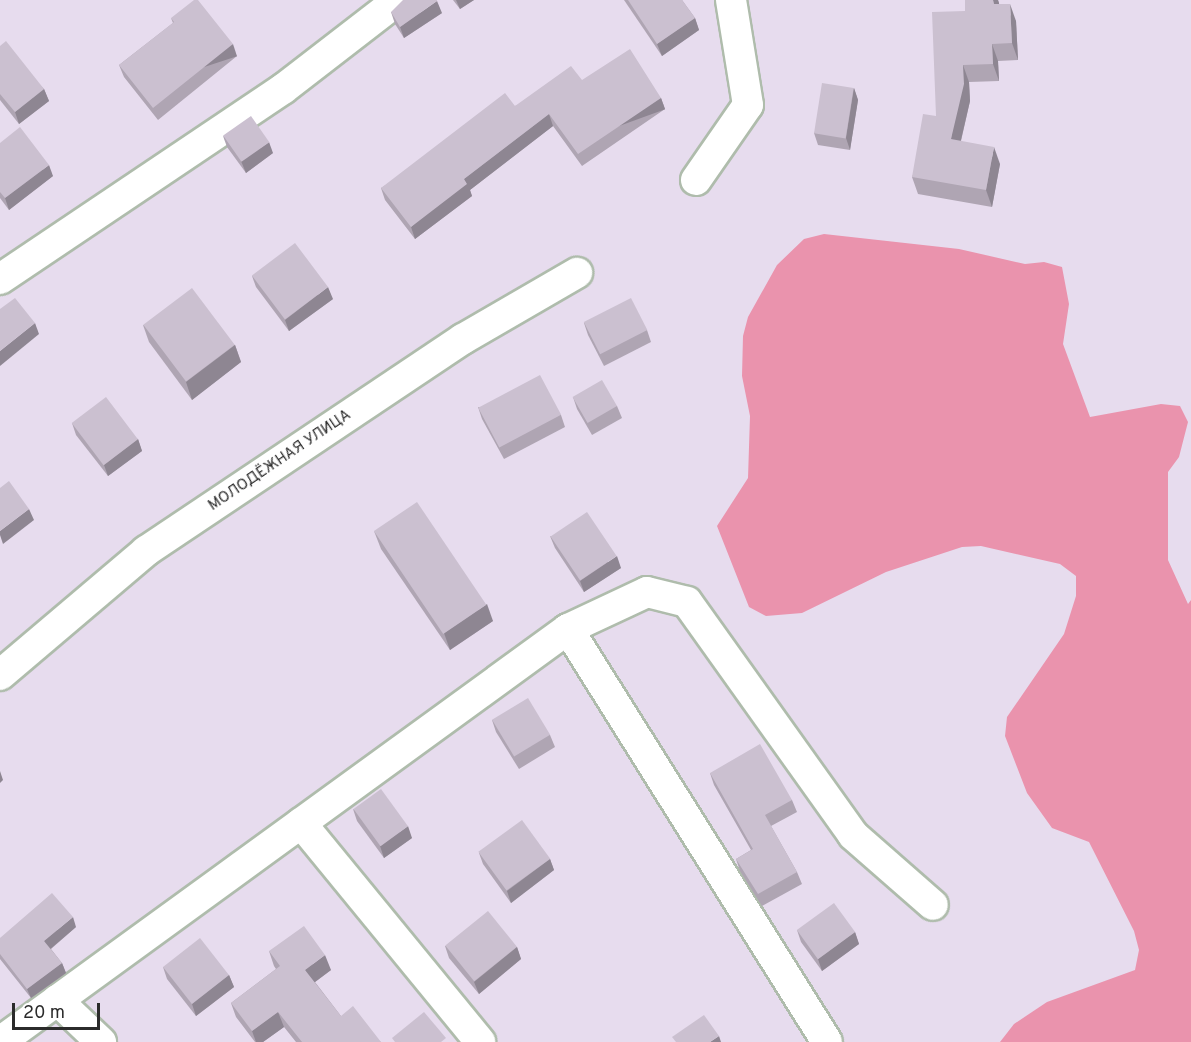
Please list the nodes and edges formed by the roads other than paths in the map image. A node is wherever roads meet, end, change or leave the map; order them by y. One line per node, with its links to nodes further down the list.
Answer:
1 (398, 0): 5 (street)
2 (731, 0): 3 (street)
3 (696, 180)
4 (577, 273): 7 (street, МОЛОДЁЖНАЯ УЛИЦА)
5 (0, 279)
6 (568, 629): 8 (street); 9 (street); 14 (street)
7 (0, 675)
8 (301, 823): 10 (street); 13 (street)
9 (933, 905)
10 (57, 1000): 11 (street); 12 (street)
11 (0, 1042)
12 (101, 1042)
13 (480, 1042)
14 (827, 1042)

